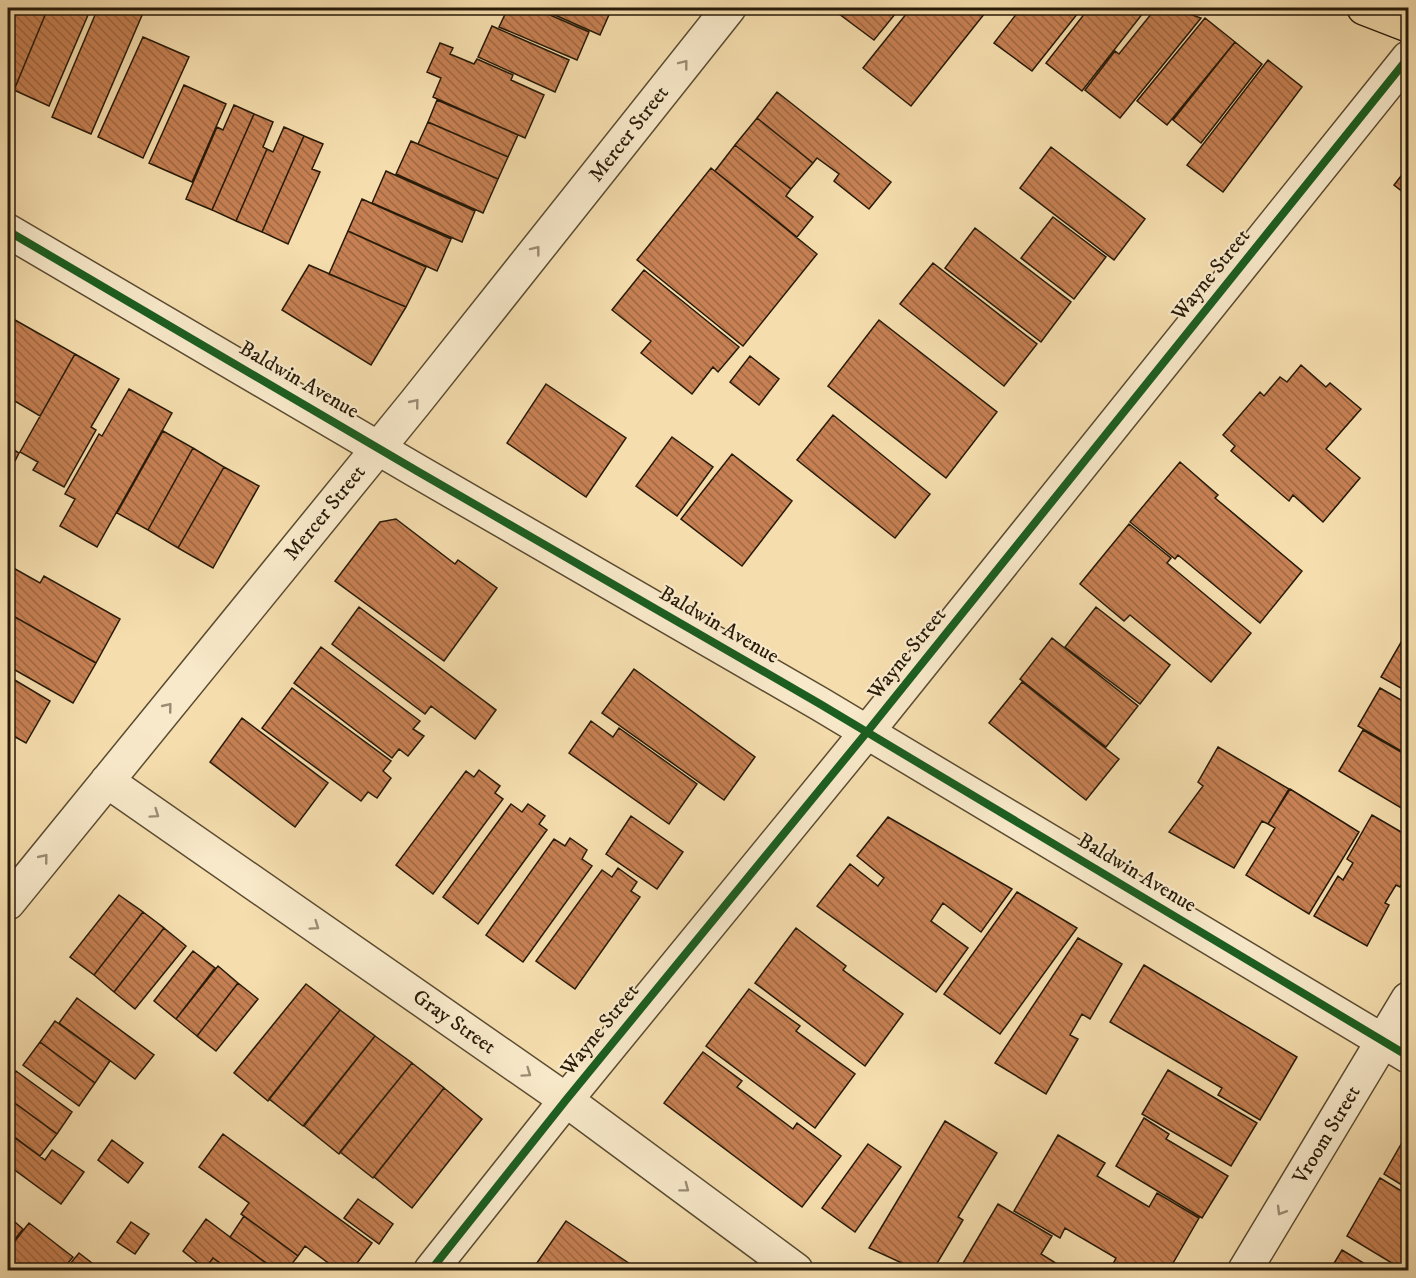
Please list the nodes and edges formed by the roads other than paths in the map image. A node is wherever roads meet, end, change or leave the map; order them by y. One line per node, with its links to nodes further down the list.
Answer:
1 (729, 8): 6 (street, Mercer Street, one-way to 1)
2 (1364, 8): 3 (main road)
3 (1408, 25)
4 (1408, 58): 7 (street, Wayne Street)
5 (8, 231): 6 (street, Baldwin Avenue)
6 (378, 448): 7 (street, Baldwin Avenue); 8 (street, Mercer Street, one-way to 6)
7 (867, 732): 11 (street, Baldwin Avenue); 12 (street, Wayne Street)
8 (107, 781): 9 (street, Mercer Street, one-way to 8); 12 (street, Gray Street, one-way to 12)
9 (8, 903)
10 (1408, 999): 11 (street, Vroom Street)
11 (1396, 1049): 15 (street, Vroom Street, one-way to 15)
12 (566, 1100): 13 (street, Wayne Street); 14 (street, Gray Street, one-way to 14)
13 (431, 1270)
14 (796, 1270)
15 (1245, 1270)

